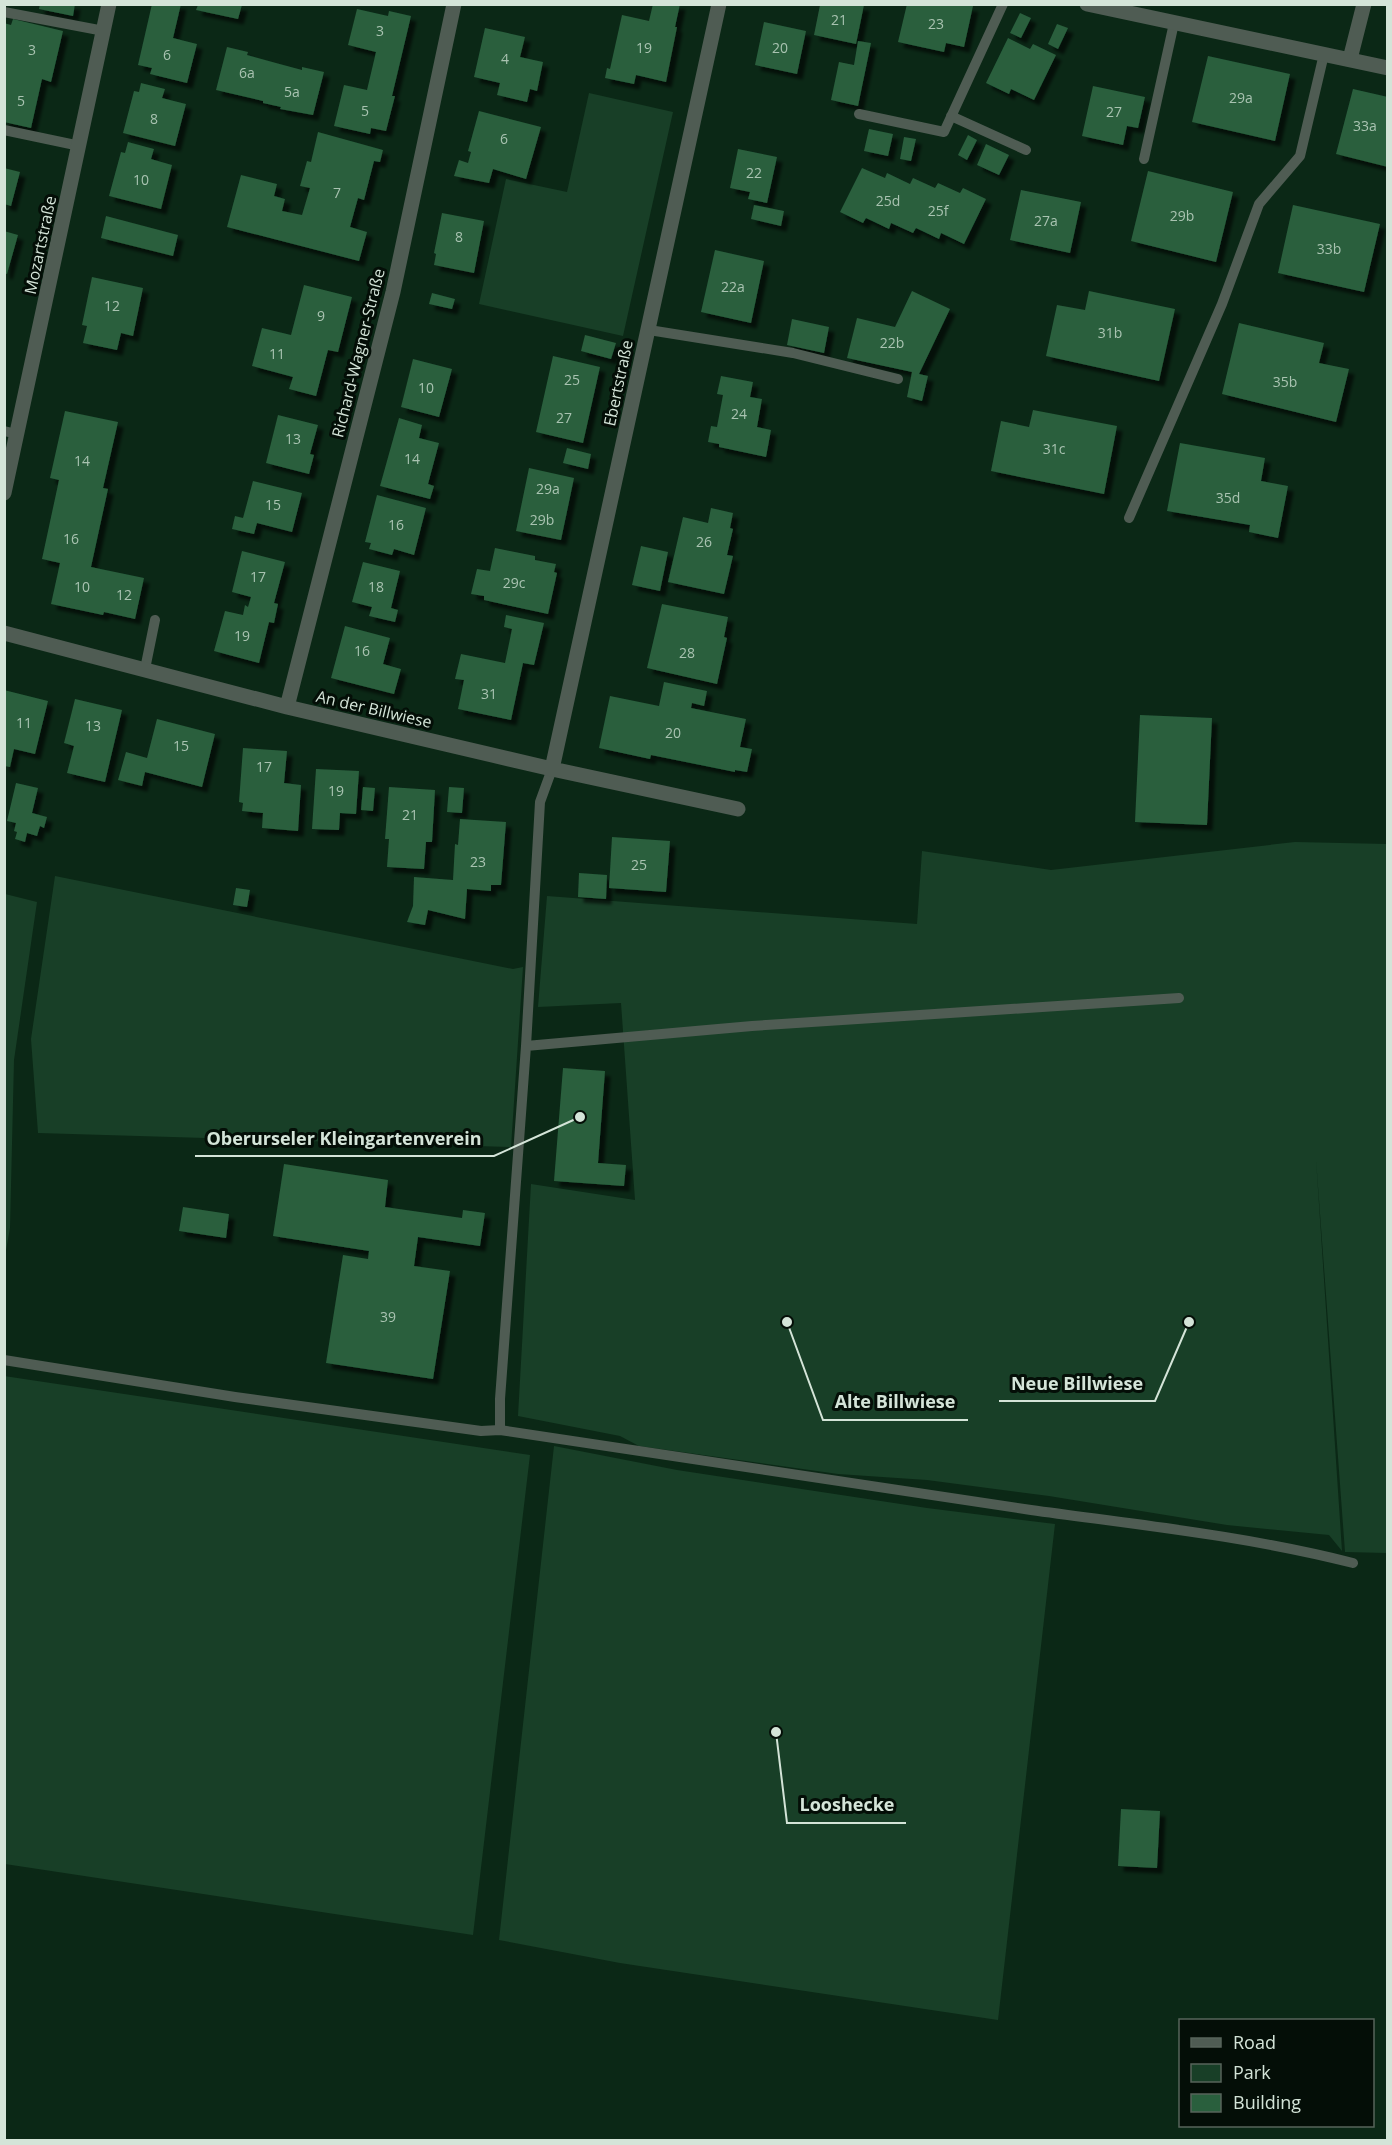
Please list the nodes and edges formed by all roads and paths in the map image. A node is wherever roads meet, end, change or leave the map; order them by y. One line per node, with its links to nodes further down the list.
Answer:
1 (109, 4): 9 (street, Mozartstraße)
2 (454, 4): 27 (street, Richard-Wagner-Straße)
3 (719, 4): 19 (street, Ebertstraße)
4 (1004, 4): 14 (lane)
5 (1087, 4): 8 (street)
6 (1364, 4): 11 (street)
7 (4, 12): 9 (lane)
8 (1174, 23): 10 (street); 18 (lane)
9 (104, 31): 16 (street, Mozartstraße)
10 (1324, 54): 11 (street); 23 (lane)
11 (1350, 59): 12 (street)
12 (1388, 68)
13 (860, 114): 14 (lane)
14 (951, 116): 17 (lane)
15 (4, 130): 16 (lane)
16 (80, 146): 21 (street, Mozartstraße)
17 (1026, 150)
18 (1144, 159)
19 (649, 330): 20 (lane); 28 (street, Ebertstraße)
20 (898, 379)
21 (11, 432): 22 (street, Mozartstraße)
22 (4, 493)
23 (1129, 518)
24 (155, 620): 26 (lane)
25 (4, 633): 26 (street, An der Billwiese)
26 (145, 669): 27 (street, An der Billwiese)
27 (287, 707): 28 (street, An der Billwiese)
28 (552, 770): 29 (street, An der Billwiese); 31 (lane)
29 (738, 809)
30 (1179, 998): 31 (lane)
31 (526, 1046): 33 (lane)
32 (4, 1360): 33 (lane)
33 (500, 1430): 34 (lane)
34 (1353, 1563)

